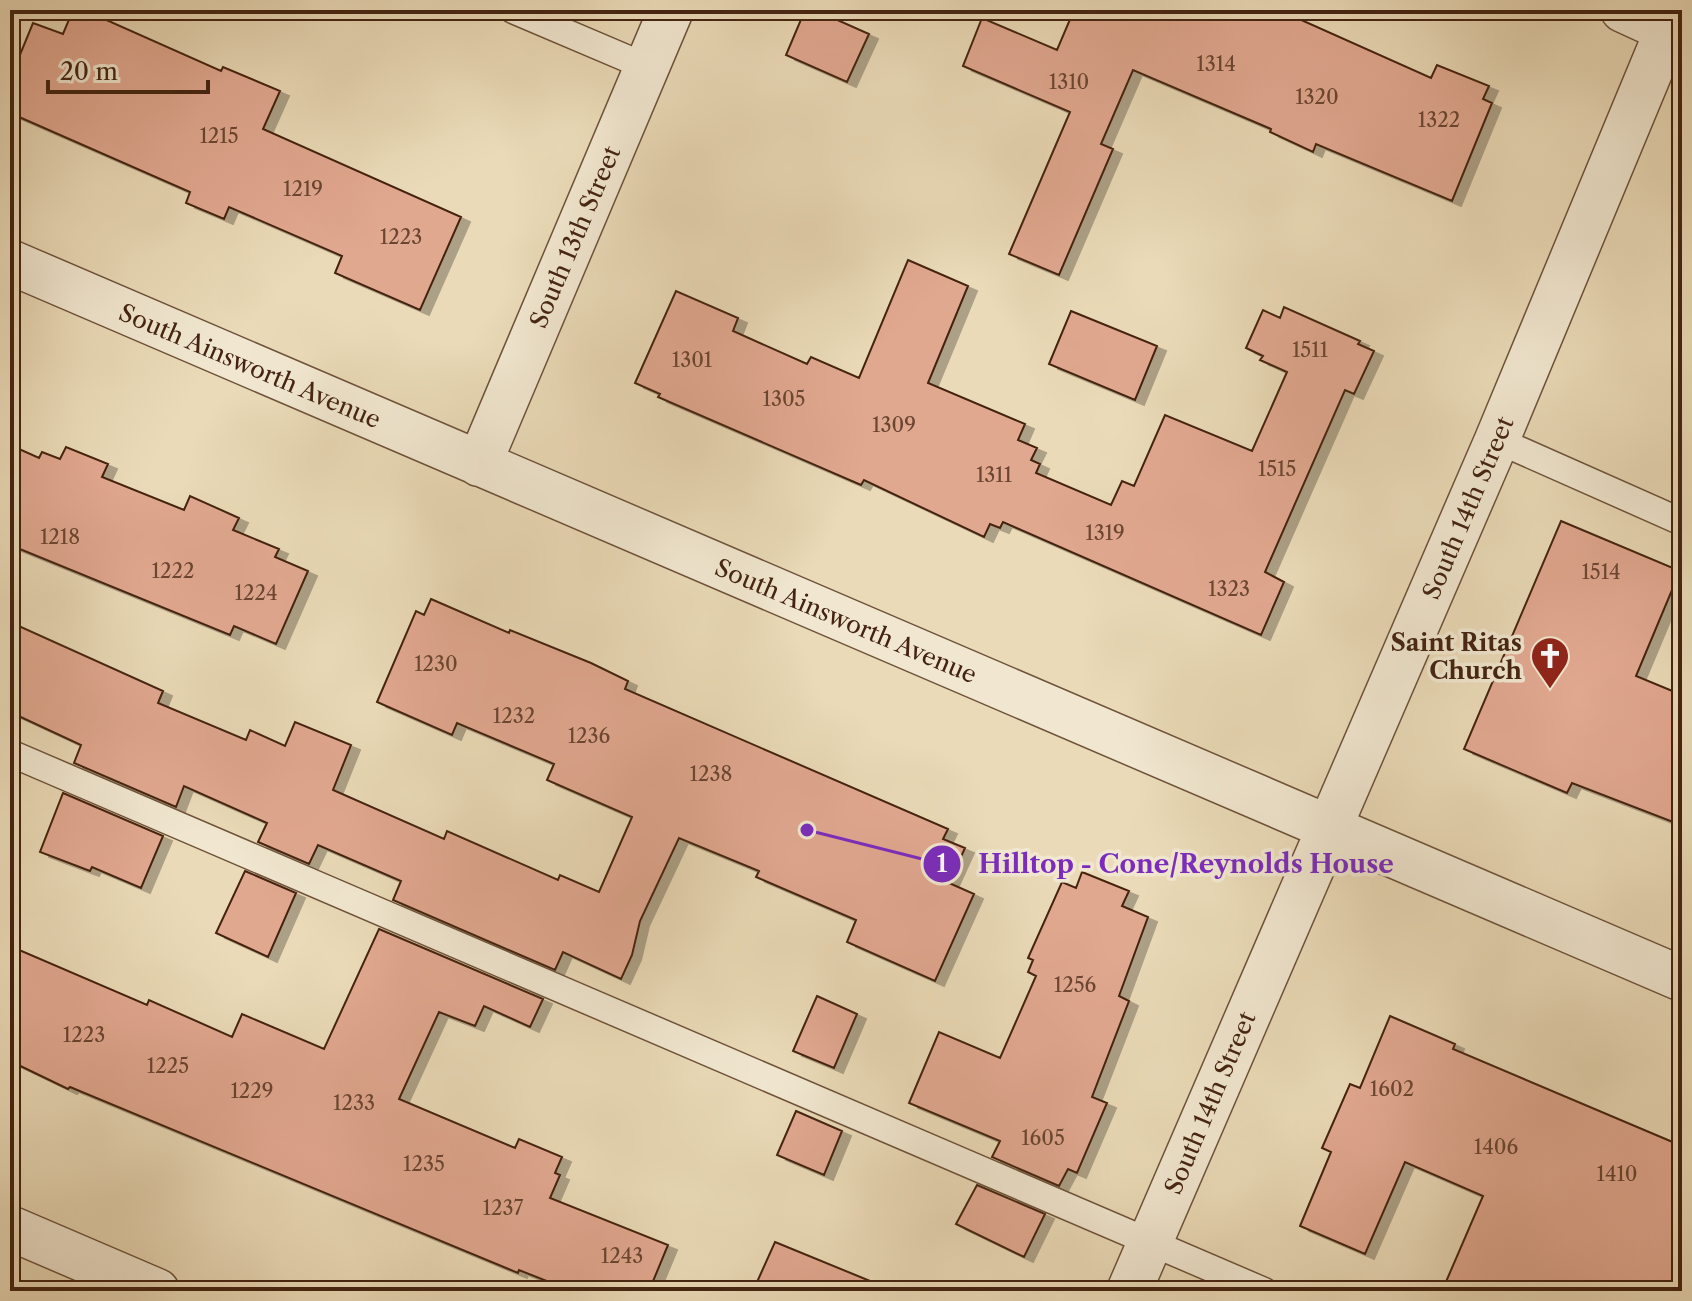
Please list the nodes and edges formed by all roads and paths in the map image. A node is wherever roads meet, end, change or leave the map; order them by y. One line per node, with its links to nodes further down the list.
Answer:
1 (513, 10): 5 (lane)
2 (671, 10): 5 (street, South 13th Street)
3 (1623, 10): 4 (street)
4 (1675, 34): 7 (street, South 14th Street)
5 (647, 67): 8 (street, South 13th Street)
6 (10, 262): 8 (street, South Ainsworth Avenue)
7 (1497, 440): 9 (lane); 11 (street, South 14th Street)
8 (479, 464): 11 (street, South Ainsworth Avenue)
9 (1682, 522)
10 (10, 753): 14 (lane)
11 (1329, 828): 12 (street, South Ainsworth Avenue); 14 (street, South 14th Street)
12 (1682, 979)
13 (10, 1228): 15 (street)
14 (1150, 1243): 16 (street, South 14th Street); 17 (lane)
15 (157, 1291)
16 (1129, 1291)
17 (1264, 1291)

